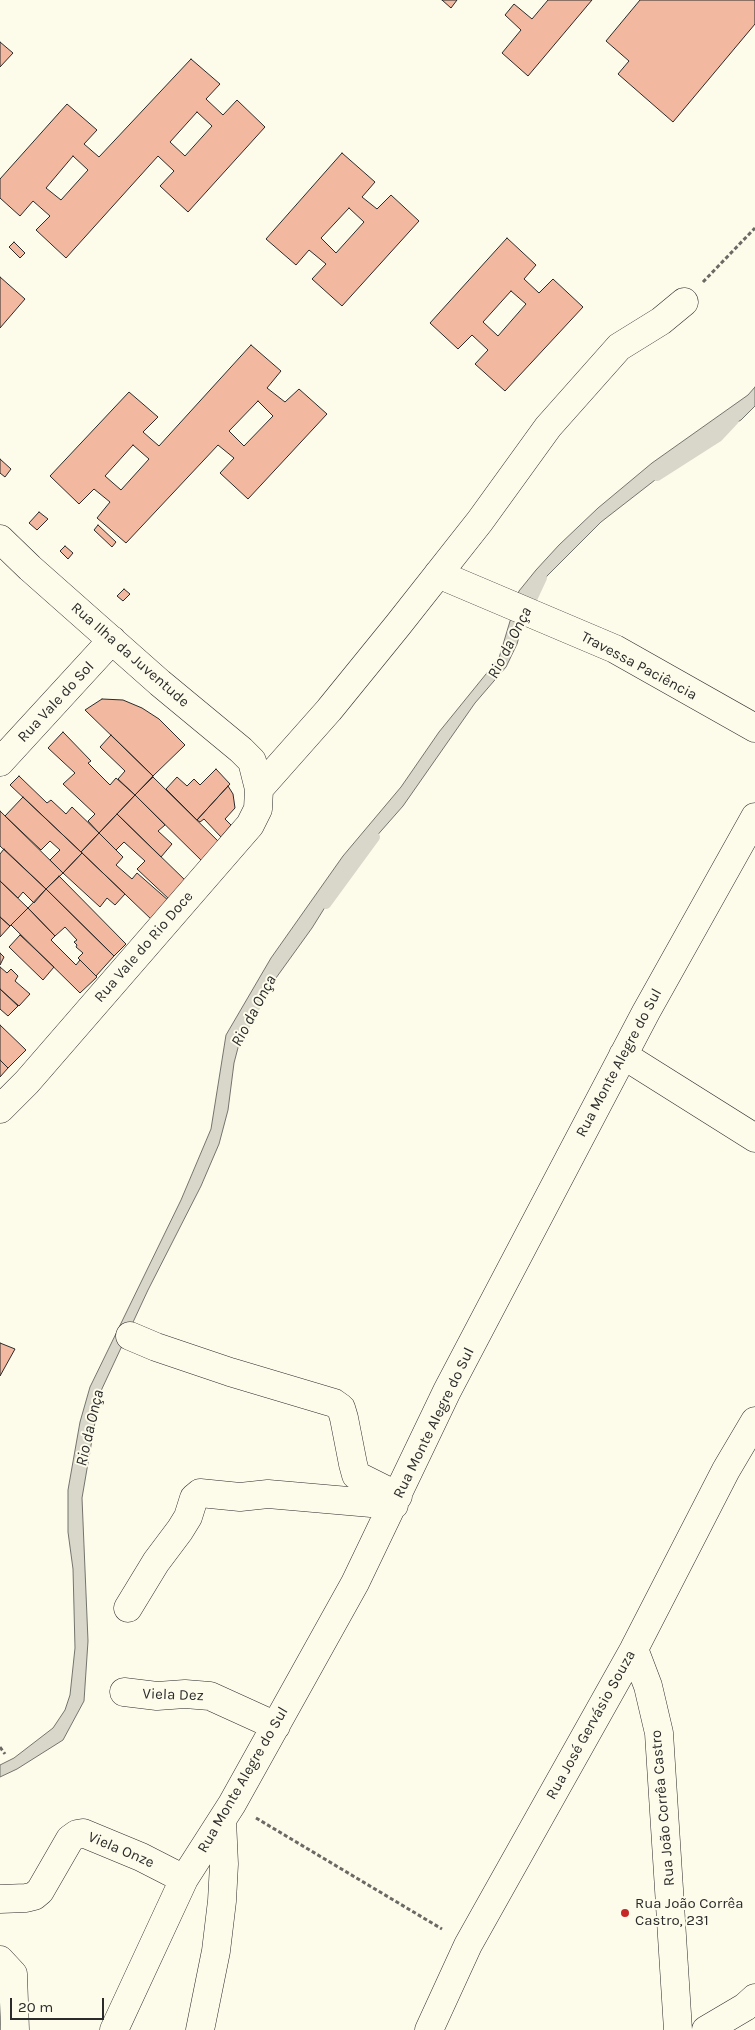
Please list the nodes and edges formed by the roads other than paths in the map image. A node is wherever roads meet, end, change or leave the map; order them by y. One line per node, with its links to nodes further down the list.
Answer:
1 (684, 302): 3 (street)
2 (0, 539): 4 (street, Rua Ilha da Juventude)
3 (438, 574): 5 (street, Travessa Paciência); 7 (street)
4 (112, 640): 6 (street, Rua Vale do Sol); 7 (street, Rua Ilha da Juventude)
5 (755, 728)
6 (0, 762)
7 (258, 781): 10 (street, Rua Vale do Rio Doce)
8 (755, 817): 9 (street, Rua Monte Alegre do Sul)
9 (623, 1055): 11 (street); 14 (street, Rua Monte Alegre do Sul)
10 (0, 1109)
11 (755, 1138)
12 (130, 1336): 14 (street)
13 (755, 1421): 16 (street, Rua José Gervásio Souza)
14 (396, 1500): 15 (street); 18 (street, Rua Monte Alegre do Sul)
15 (128, 1608)
16 (634, 1648): 27 (street, Rua José Gervásio Souza); 28 (street, Rua João Corrêa Castro)
17 (124, 1692): 18 (street, Viela Dez)
18 (276, 1726): 19 (street, Rua Monte Alegre do Sul)
19 (227, 1812): 20 (street, Rua Monte Alegre do Sul); 26 (street)
20 (184, 1879): 21 (street, Viela Onze); 25 (street, Rua Monte Alegre do Sul)
21 (0, 1899)
22 (0, 1960): 24 (street)
23 (755, 1998): 29 (street)
24 (15, 2030)
25 (114, 2030)
26 (200, 2030)
27 (429, 2030)
28 (678, 2030)
29 (706, 2030)

